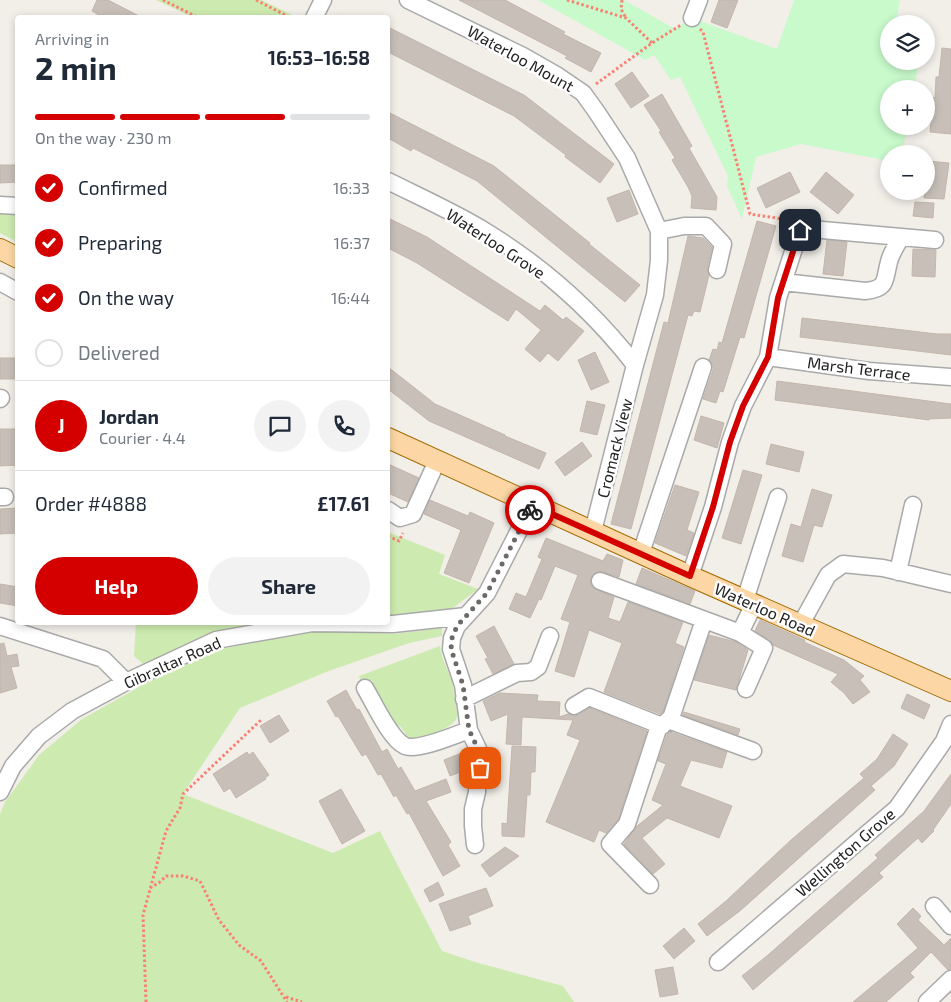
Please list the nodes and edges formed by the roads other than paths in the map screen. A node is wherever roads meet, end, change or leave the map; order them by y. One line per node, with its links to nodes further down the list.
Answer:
1 (323, 0): 4 (street)
2 (408, 0): 9 (street, Waterloo Mount)
3 (699, 0): 5 (street)
4 (316, 15)
5 (692, 18)
6 (390, 181): 19 (street, Waterloo Grove)
7 (0, 205): 8 (street)
8 (15, 206)
9 (660, 231): 14 (street); 19 (street, Waterloo Mount)
10 (901, 236): 11 (street); 16 (street); 16 (street)
11 (935, 240)
12 (0, 249): 13 (main road)
13 (15, 256)
14 (717, 270)
15 (0, 282): 17 (street)
16 (783, 282): 18 (street)
17 (15, 290)
18 (768, 357): 21 (street, Marsh Terrace); 31 (street)
19 (635, 365): 28 (street, Cromack View)
20 (703, 367): 29 (street)
21 (951, 376)
22 (390, 439): 23 (main road, Waterloo Road)
23 (437, 461): 25 (main road, Waterloo Road); 27 (street)
24 (778, 497): 34 (street)
25 (532, 505): 28 (main road, Waterloo Road); 35 (street)
26 (914, 505): 30 (street)
27 (390, 511)
28 (593, 531): 29 (main road, Waterloo Road)
29 (641, 553): 31 (main road, Waterloo Road)
30 (898, 572): 33 (street); 38 (street)
31 (690, 576): 34 (main road, Waterloo Road)
32 (600, 581): 36 (street)
33 (951, 584)
34 (749, 602): 38 (main road, Waterloo Road); 41 (street)
35 (466, 616): 37 (street, Gibraltar Road); 47 (street)
36 (704, 620): 41 (street); 49 (street)
37 (390, 624)
38 (801, 624): 46 (main road, Waterloo Road)
39 (296, 625): 43 (street, Gibraltar Road)
40 (0, 626): 43 (street)
41 (740, 633): 45 (street)
42 (550, 636): 47 (street)
43 (126, 682): 53 (street, Gibraltar Road)
44 (366, 688): 51 (street)
45 (746, 689)
46 (951, 691)
47 (464, 699): 51 (street)
48 (574, 706): 49 (street)
49 (665, 723): 52 (street); 55 (street)
50 (951, 724): 58 (street, Wellington Grove)
51 (469, 730): 54 (street)
52 (753, 751)
53 (0, 792)
54 (476, 845)
55 (650, 885)
56 (934, 906): 57 (street)
57 (951, 926)
58 (718, 962)
59 (951, 979): 60 (street)
60 (927, 1002)

